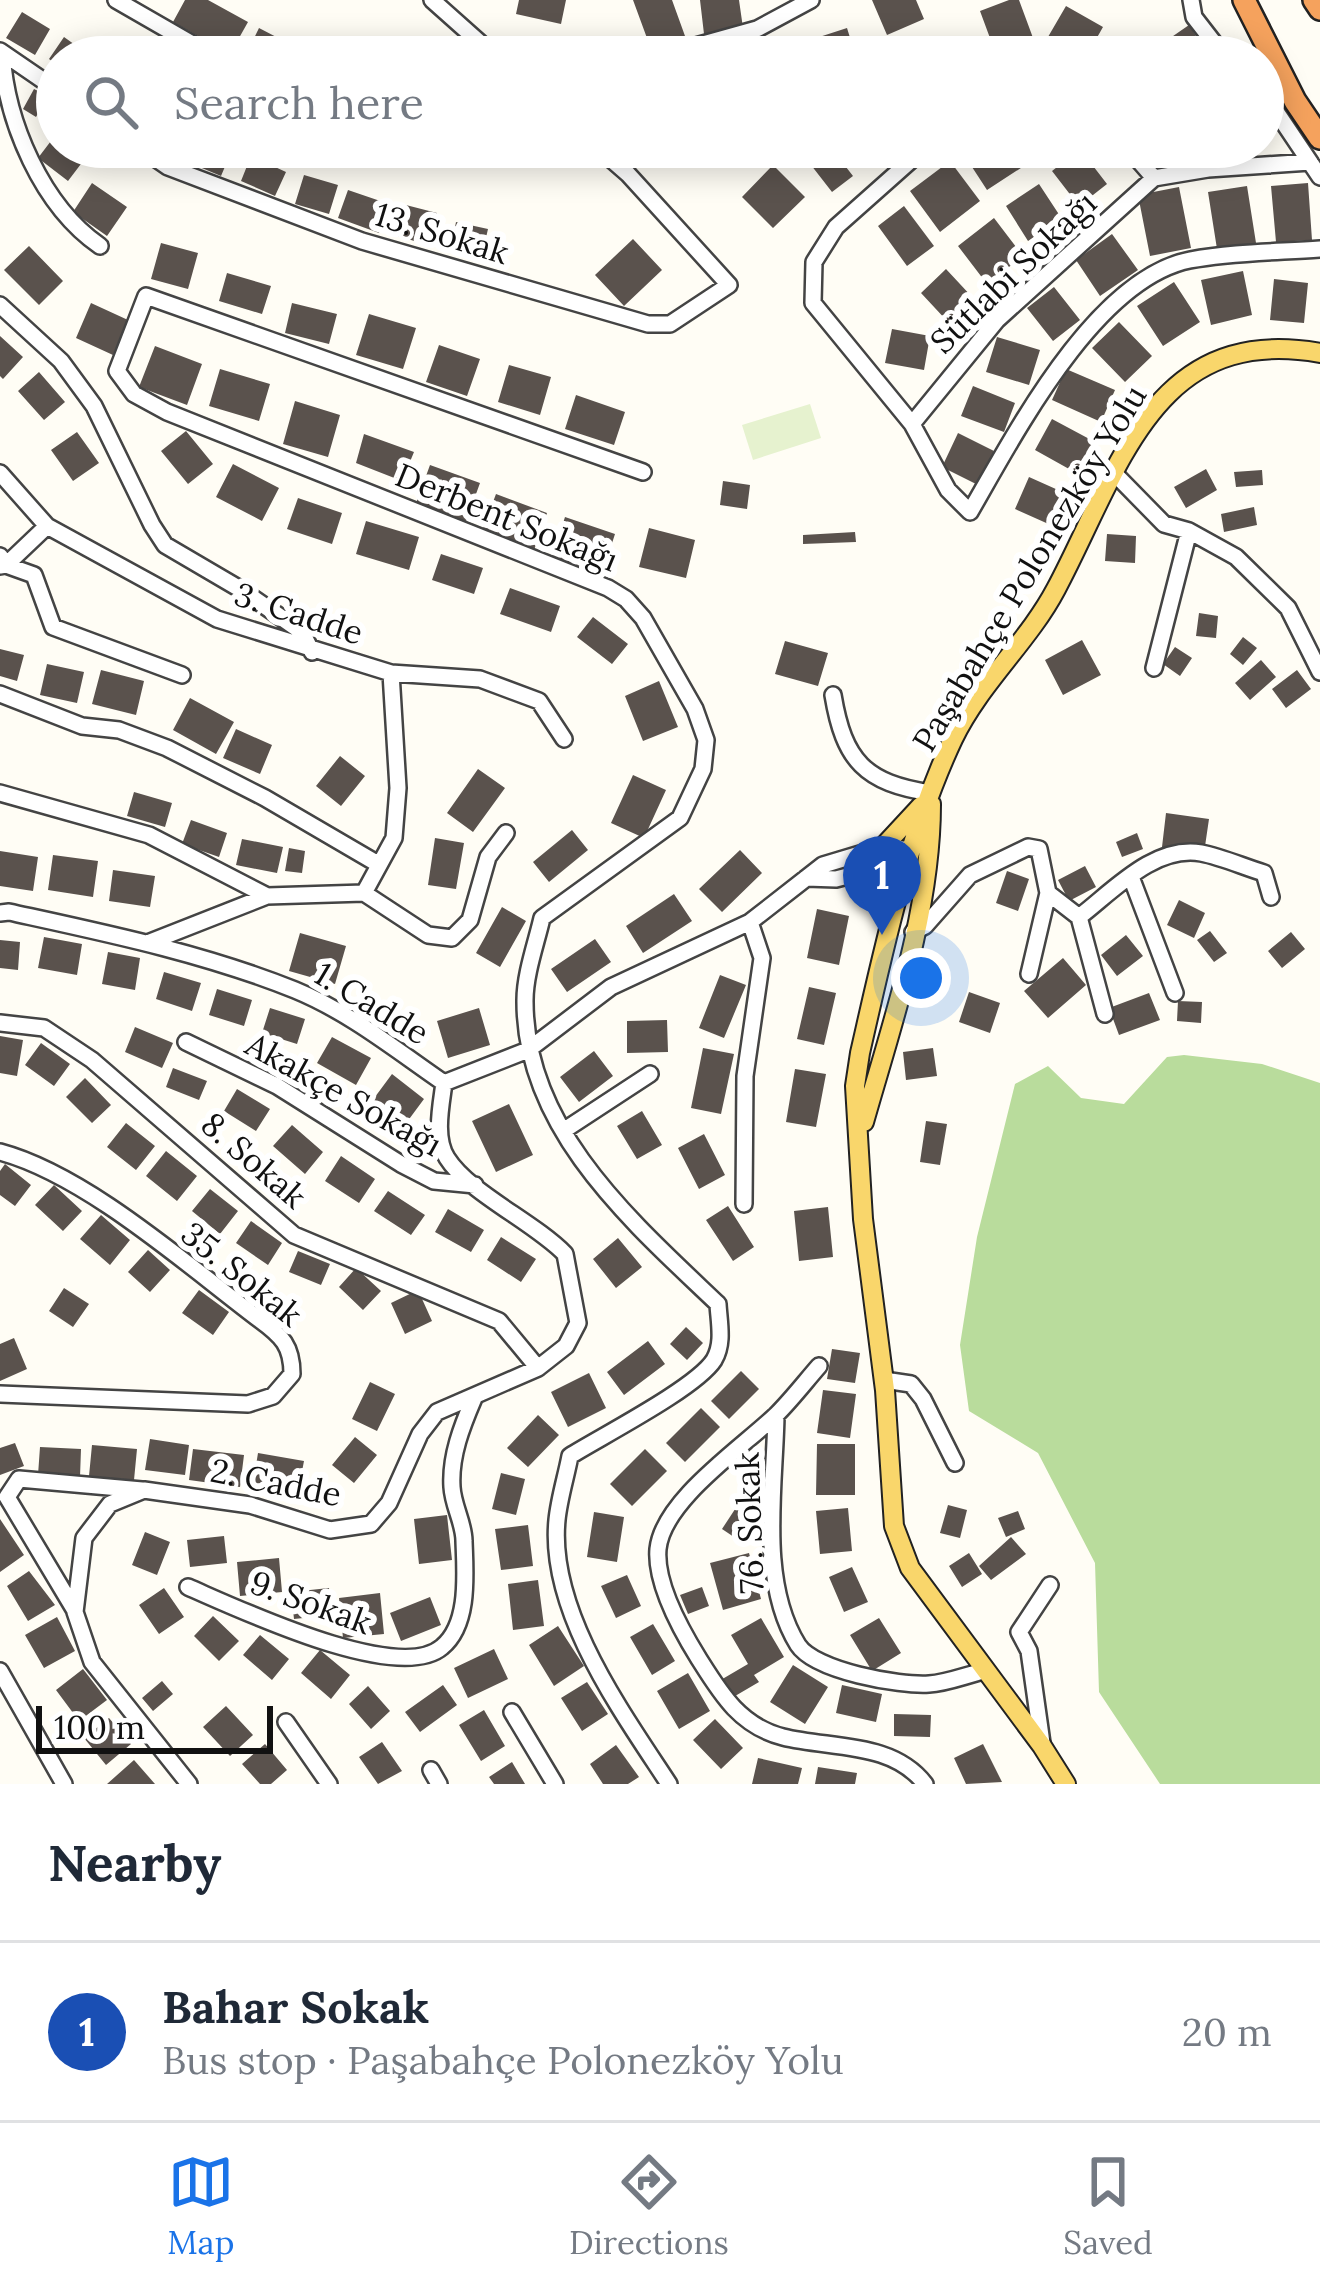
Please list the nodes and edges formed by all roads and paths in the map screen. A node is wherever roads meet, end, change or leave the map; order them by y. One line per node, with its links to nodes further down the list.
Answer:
1 (116, 0): 8 (street)
2 (432, 0): 9 (street)
3 (811, 0): 10 (street)
4 (1191, 0): 11 (street)
5 (1247, 0): 12 (highway)
6 (1314, 0): 7 (highway)
7 (1320, 9)
8 (179, 36)
9 (472, 36)
10 (732, 36)
11 (1209, 36)
12 (1262, 36)
13 (1, 52): 14 (street); 18 (street)
14 (36, 76)
15 (1284, 78): 17 (highway)
16 (1284, 124): 24 (street)
17 (1320, 139)
18 (36, 167)
19 (36, 168): 26 (street)
20 (170, 168): 21 (street, 13. Sokak)
21 (621, 168)
22 (902, 168): 30 (street)
23 (1145, 168): 25 (street)
24 (1315, 170): 25 (street)
25 (1154, 178): 30 (street, Sütlabi Sokağı)
26 (100, 246)
27 (1320, 249): 30 (street)
28 (0, 305): 37 (street)
29 (1320, 352): 33 (main road, Paşabahçe Polonezköy Yolu)
30 (912, 424)
31 (644, 472): 70 (street, Derbent Sokağı)
32 (0, 473): 34 (street, 3. Cadde)
33 (1114, 473): 35 (street); 46 (main road, Paşabahçe Polonezköy Yolu)
34 (46, 526): 36 (street); 37 (street, 3. Cadde)
35 (1189, 531): 38 (street); 39 (street)
36 (2, 563): 41 (street)
37 (312, 652): 40 (street, 3. Cadde)
38 (1154, 668)
39 (1320, 672)
40 (391, 673): 44 (street); 50 (street, 3. Cadde)
41 (182, 675)
42 (0, 694): 50 (street)
43 (833, 695): 46 (street)
44 (564, 739)
45 (0, 793): 56 (street)
46 (932, 793): 48 (main road); 49 (main road, Paşabahçe Polonezköy Yolu)
47 (506, 832): 54 (street)
48 (883, 847): 49 (street); 52 (street, 1. Cadde)
49 (917, 855): 51 (street); 58 (main road, Paşabahçe Polonezköy Yolu); 62 (main road, Paşabahçe Polonezköy Yolu); 65 (main road)
50 (378, 864): 54 (street, 3. Cadde)
51 (874, 869): 52 (street); 58 (main road)
52 (806, 878): 61 (street, 1. Cadde)
53 (1131, 878): 57 (street); 60 (street); 66 (street)
54 (364, 892): 56 (street)
55 (1048, 893): 60 (street); 62 (street); 64 (street)
56 (267, 896): 63 (street)
57 (1270, 897)
58 (897, 908): 74 (main road, Paşabahçe Polonezköy Yolu)
59 (0, 913): 63 (street, 1. Cadde)
60 (1079, 917): 67 (street)
61 (750, 922): 70 (street, 1. Cadde); 77 (street)
62 (913, 932): 65 (main road, Paşabahçe Polonezköy Yolu)
63 (149, 942): 72 (street, 1. Cadde)
64 (1029, 974)
65 (900, 990): 74 (main road, Paşabahçe Polonezköy Yolu)
66 (1175, 993)
67 (1106, 1014)
68 (0, 1023): 79 (street, 8. Sokak)
69 (186, 1042): 76 (street, Akakçe Sokağı)
70 (528, 1049): 72 (street, 1. Cadde); 73 (street, Derbent Sokağı)
71 (650, 1074): 73 (street)
72 (443, 1083): 76 (street, 2. Cadde)
73 (563, 1131): 98 (street, Derbent Sokağı)
74 (860, 1137): 80 (main road, Paşabahçe Polonezköy Yolu)
75 (0, 1152): 81 (street, 35. Sokak)
76 (475, 1185): 79 (street, 2. Cadde)
77 (744, 1204)
78 (819, 1366): 83 (street, 76. Sokak)
79 (538, 1368): 82 (street, 2. Cadde)
80 (884, 1380): 84 (street); 90 (main road, Paşabahçe Polonezköy Yolu)
81 (0, 1394)
82 (474, 1398): 85 (street, 2. Cadde); 87 (street, 9. Sokak)
83 (776, 1415): 90 (street, 76. Sokak); 99 (street, 76. Sokak)
84 (955, 1463)
85 (144, 1490): 88 (street); 88 (street, 2. Cadde)
86 (1050, 1585): 93 (street)
87 (188, 1587)
88 (75, 1612): 95 (street)
89 (0, 1671): 94 (street)
90 (984, 1671): 93 (main road, Paşabahçe Polonezköy Yolu)
91 (512, 1712): 97 (street)
92 (286, 1722): 96 (street)
93 (1042, 1746): 100 (main road, Paşabahçe Polonezköy Yolu)
94 (64, 1784)
95 (189, 1784)
96 (328, 1784)
97 (555, 1784)
98 (669, 1784)
99 (925, 1784)
100 (1066, 1784)

